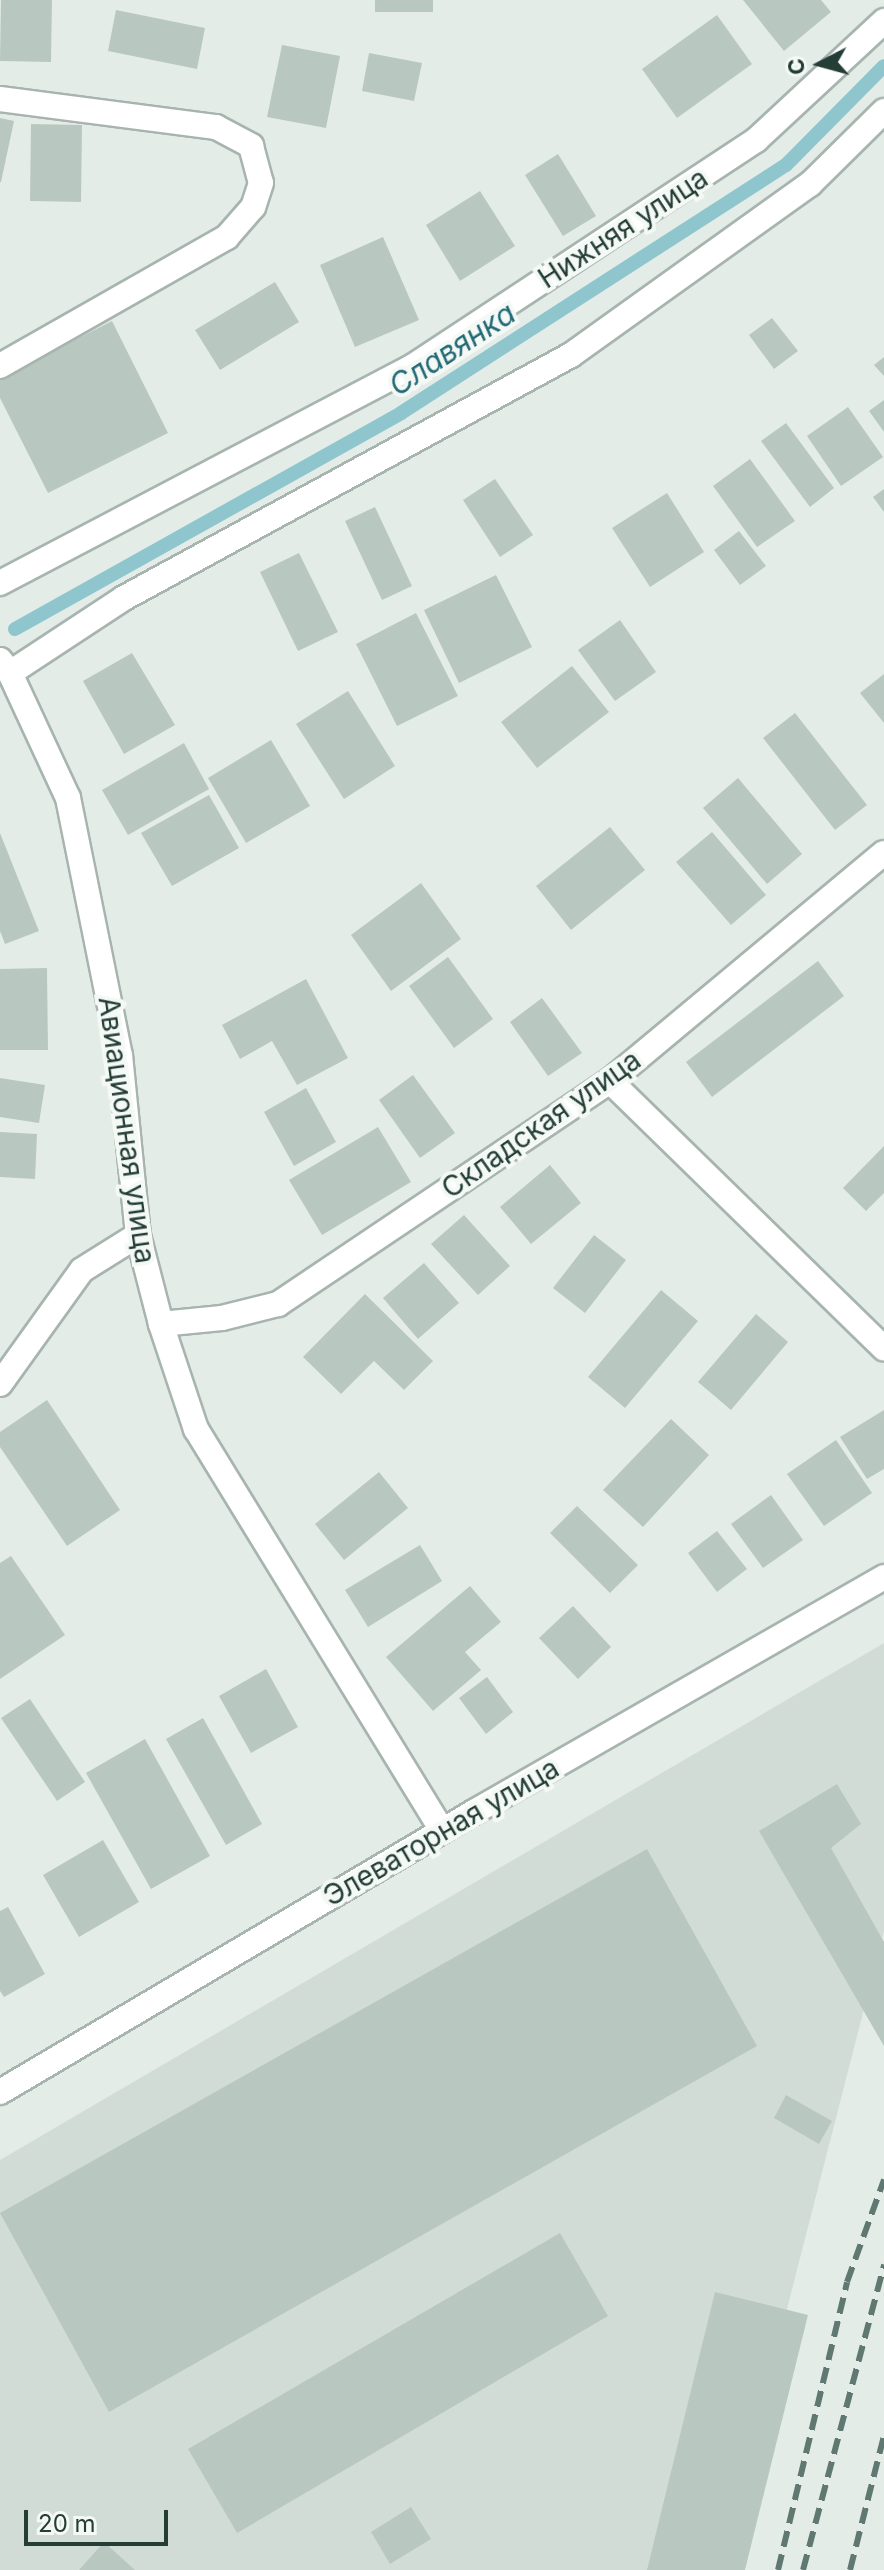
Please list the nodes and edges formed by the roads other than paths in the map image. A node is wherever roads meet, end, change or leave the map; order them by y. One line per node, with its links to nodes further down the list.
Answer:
1 (884, 21): 5 (street, Нижняя улица)
2 (0, 99): 4 (street)
3 (884, 111): 6 (street)
4 (0, 366)
5 (0, 583)
6 (5, 667): 9 (street, Авиационная улица)
7 (884, 853): 8 (street, Складская улица)
8 (610, 1081): 10 (street, Складская улица); 11 (street)
9 (138, 1235): 10 (street, Авиационная улица); 12 (street)
10 (161, 1324): 14 (street, Авиационная улица)
11 (884, 1348)
12 (0, 1384)
13 (884, 1577): 14 (street, Элеваторная улица)
14 (442, 1831): 15 (street, Элеваторная улица)
15 (0, 2092)

